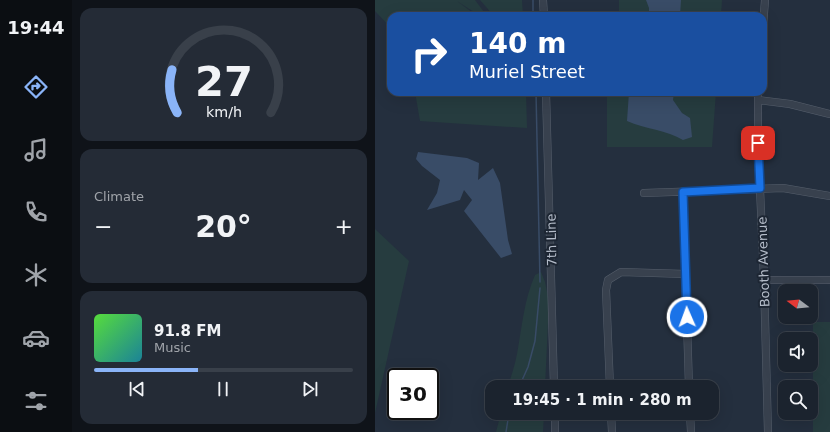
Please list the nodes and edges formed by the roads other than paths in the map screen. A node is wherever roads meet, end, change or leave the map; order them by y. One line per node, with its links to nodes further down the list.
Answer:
1 (543, 0): 3 (street)
2 (765, 0): 4 (street)
3 (544, 12)
4 (764, 12)
5 (546, 96): 16 (street, 7th Line)
6 (758, 96): 7 (street, Booth Avenue)
7 (758, 100): 8 (street); 9 (street, Booth Avenue)
8 (830, 114)
9 (760, 188): 10 (street); 12 (street); 14 (street, Booth Avenue)
10 (683, 192): 11 (street); 13 (street)
11 (644, 193)
12 (830, 196)
13 (686, 274): 17 (street); 18 (street)
14 (764, 280): 15 (street); 25 (street, Booth Avenue)
15 (830, 280)
16 (554, 380)
17 (610, 380)
18 (689, 380)
19 (555, 420): 22 (street)
20 (611, 420): 23 (street)
21 (690, 420): 24 (street)
22 (555, 432)
23 (611, 432)
24 (691, 432)
25 (768, 432)

